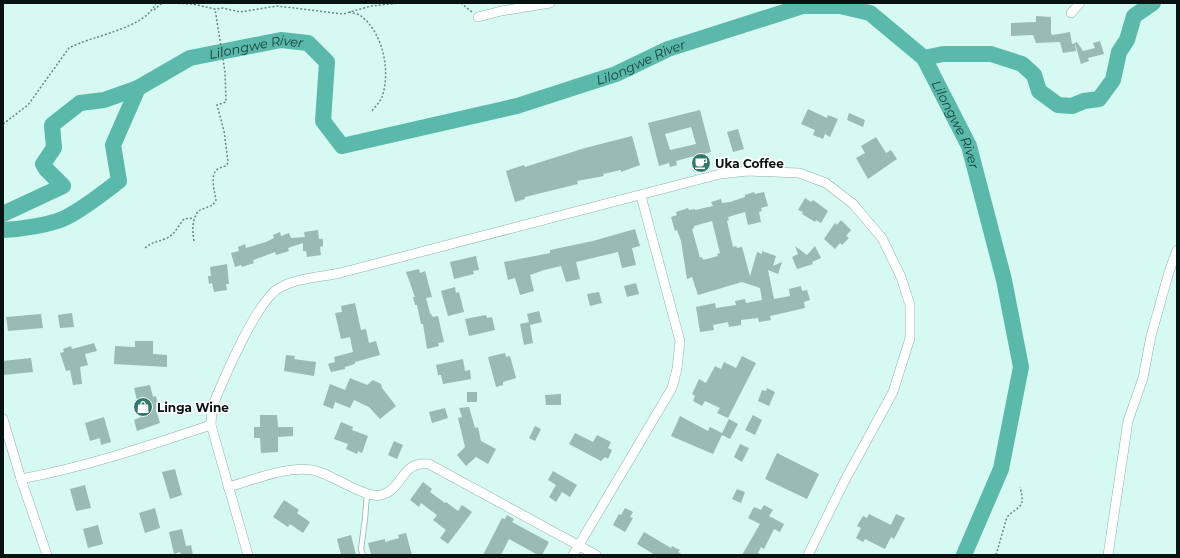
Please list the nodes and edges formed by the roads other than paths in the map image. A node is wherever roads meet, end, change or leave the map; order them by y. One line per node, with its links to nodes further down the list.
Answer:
1 (550, 3): 4 (street)
2 (1080, 3): 3 (street)
3 (1071, 13)
4 (478, 17)
5 (642, 196): 8 (street); 12 (street); 18 (street)
6 (1177, 250): 19 (street)
7 (3, 420): 9 (street)
8 (211, 425): 9 (street); 10 (street)
9 (21, 479): 13 (street)
10 (228, 487): 11 (street); 14 (street)
11 (367, 493): 12 (street); 15 (lane)
12 (578, 546): 16 (street); 17 (street)
13 (46, 555)
14 (248, 555)
15 (363, 555)
16 (573, 555)
17 (596, 555)
18 (808, 555)
19 (1108, 555)

